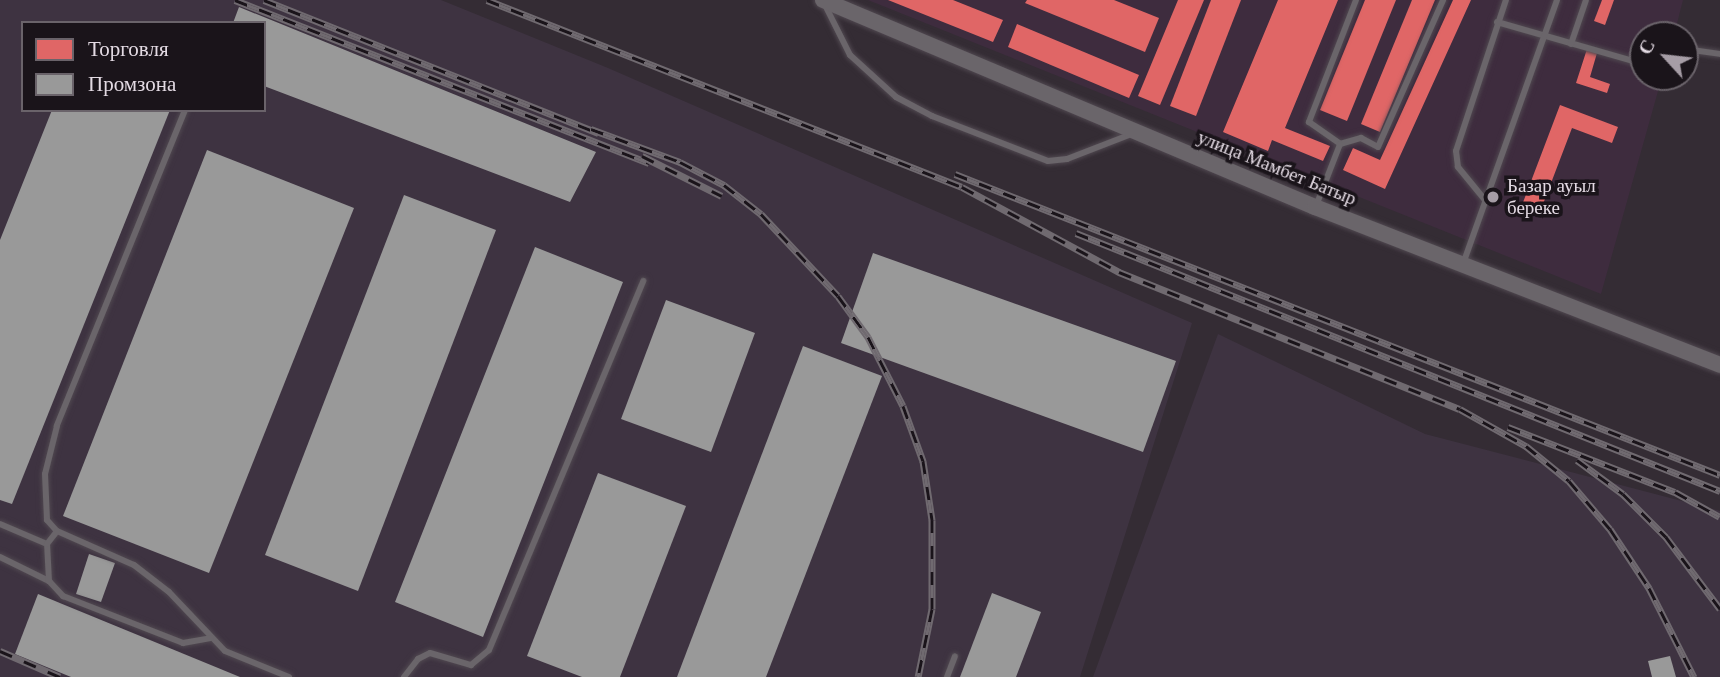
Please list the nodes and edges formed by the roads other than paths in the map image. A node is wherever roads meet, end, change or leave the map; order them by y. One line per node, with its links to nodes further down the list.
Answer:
1 (1356, 0): 15 (lane)
2 (1443, 0): 15 (lane)
3 (1506, 0): 7 (lane)
4 (1557, 0): 8 (lane)
5 (1586, 0): 9 (lane)
6 (823, 2): 14 (main road, улица Мамбет Батыр); 14 (lane)
7 (1497, 22): 8 (lane); 16 (lane)
8 (1544, 36): 9 (lane); 16 (lane)
9 (1571, 44): 12 (lane)
10 (1699, 51): 11 (lane)
11 (1720, 54)
12 (1629, 60)
13 (184, 112): 22 (lane)
14 (1135, 132): 17 (main road, улица Мамбет Батыр)
15 (1340, 144): 17 (lane)
16 (1485, 200): 18 (lane)
17 (1315, 207): 18 (main road, улица Мамбет Батыр)
18 (1462, 264): 20 (main road, улица Мамбет Батыр)
19 (642, 281): 29 (lane)
20 (1720, 365)
21 (0, 524): 23 (lane)
22 (57, 531): 23 (lane); 26 (lane)
23 (47, 544): 25 (lane)
24 (0, 557): 25 (lane)
25 (49, 581): 26 (lane)
26 (211, 638): 28 (lane)
27 (955, 656): 30 (lane)
28 (289, 677)
29 (404, 677)
30 (947, 677)

